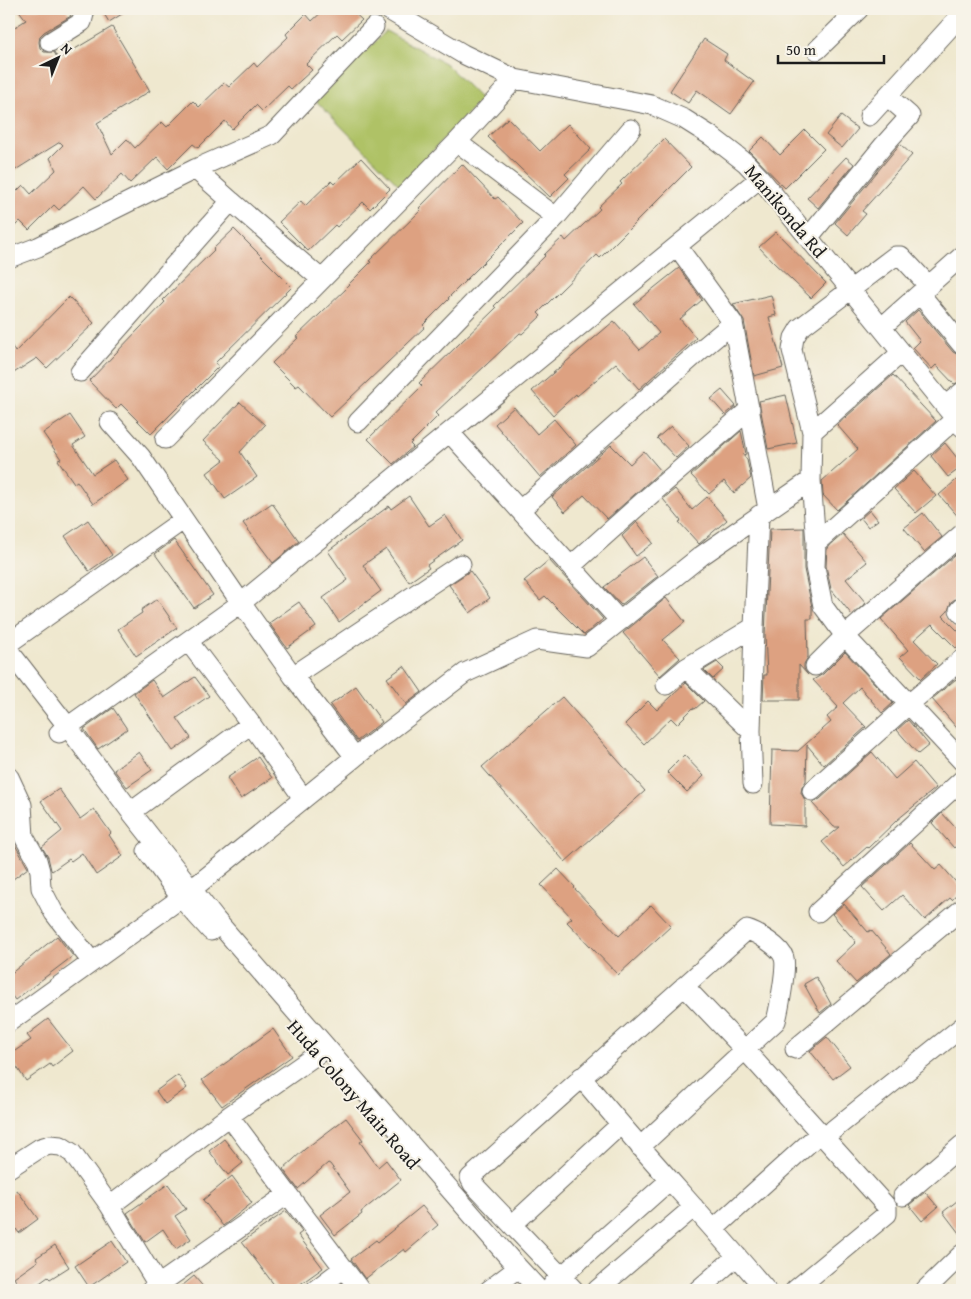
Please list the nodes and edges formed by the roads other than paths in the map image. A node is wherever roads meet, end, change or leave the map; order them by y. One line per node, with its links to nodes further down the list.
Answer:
1 (81, 9): 6 (street)
2 (387, 9): 8 (street, Manikonda Rd)
3 (859, 9): 7 (street)
4 (962, 14): 9 (street)
5 (374, 27): 13 (street)
6 (50, 42)
7 (817, 50)
8 (508, 76): 12 (street); 14 (street, Manikonda Rd)
9 (887, 96): 10 (street); 17 (street)
10 (869, 116)
11 (631, 129): 16 (street)
12 (457, 142): 16 (street); 21 (street)
13 (195, 168): 15 (street); 20 (street)
14 (760, 178): 17 (street, Manikonda Rd); 18 (street)
15 (231, 201): 21 (street); 28 (street)
16 (556, 217): 33 (street)
17 (808, 238): 22 (street, Manikonda Rd)
18 (677, 246): 24 (street); 35 (street)
19 (962, 256): 23 (street)
20 (9, 258)
21 (322, 280): 36 (street)
22 (851, 289): 23 (street); 25 (street, Manikonda Rd); 34 (street)
23 (924, 290): 25 (street); 26 (street)
24 (733, 323): 30 (street); 38 (street)
25 (882, 327): 27 (street, Manikonda Rd)
26 (962, 345)
27 (901, 353): 31 (street, Manikonda Rd); 34 (street)
28 (80, 372)
29 (962, 392): 31 (street)
30 (750, 409): 39 (street); 44 (street)
31 (954, 417): 42 (street)
32 (110, 422): 40 (street)
33 (358, 422)
34 (812, 432): 37 (street)
35 (450, 433): 38 (street); 45 (street)
36 (165, 439)
37 (812, 480): 39 (street); 42 (street)
38 (520, 510): 44 (street)
39 (763, 512): 48 (street); 49 (street)
40 (183, 520): 45 (street); 52 (street)
41 (962, 534): 50 (street)
42 (816, 543): 50 (street)
43 (461, 564): 58 (street)
44 (571, 566): 48 (street)
45 (241, 603): 51 (street); 58 (street)
46 (962, 608): 47 (street)
47 (962, 614)
48 (620, 621): 64 (street)
49 (754, 627): 56 (street); 63 (street)
50 (845, 636): 55 (street); 60 (street)
51 (188, 641): 61 (street); 62 (street)
52 (9, 643)
53 (9, 651): 57 (street)
54 (962, 659): 60 (street)
55 (815, 666)
56 (686, 668): 59 (street); 63 (street)
57 (13, 673): 62 (street)
58 (293, 676): 64 (street)
59 (666, 684)
60 (910, 704): 65 (street); 69 (street)
61 (251, 724): 70 (street); 72 (street)
62 (63, 730): 72 (street); 73 (street)
63 (751, 731): 68 (street)
64 (355, 757): 70 (street)
65 (962, 762)
66 (9, 777): 71 (street)
67 (962, 780): 75 (street)
68 (753, 784)
69 (812, 791)
70 (303, 798): 73 (street)
71 (16, 809): 76 (street)
72 (131, 812): 73 (street)
73 (186, 893): 76 (street); 82 (street, Huda Colony Main Road); 100 (street)
74 (962, 909): 81 (street)
75 (818, 912)
76 (92, 962): 78 (street)
77 (684, 986): 80 (street); 80 (street); 83 (street)
78 (9, 1022)
79 (962, 1027): 86 (street)
80 (745, 1050): 86 (street); 88 (street)
81 (795, 1050)
82 (319, 1053): 84 (street); 100 (street, Huda Colony Main Road)
83 (581, 1077): 85 (street); 95 (street)
84 (229, 1116): 91 (street); 93 (street)
85 (620, 1125): 88 (street); 95 (street)
86 (826, 1131): 96 (street); 112 (street)
87 (962, 1145): 92 (street)
88 (640, 1146): 90 (street)
89 (9, 1168): 93 (street)
90 (670, 1180): 94 (street); 101 (street)
91 (288, 1194): 99 (street); 102 (street)
92 (904, 1196)
93 (110, 1206): 102 (street)
94 (694, 1207): 96 (street); 109 (street)
95 (512, 1225): 101 (street)
96 (714, 1229): 97 (street)
97 (737, 1256): 110 (street); 111 (street)
98 (961, 1257): 113 (street)
99 (344, 1268): 103 (street); 104 (street)
100 (515, 1270): 105 (street); 106 (street, Huda Colony Main Road); 107 (street)
101 (567, 1284): 108 (street)
102 (154, 1288)
103 (315, 1290)
104 (360, 1290)
105 (489, 1290)
106 (527, 1290)
107 (539, 1290)
108 (547, 1290)
109 (597, 1290)
110 (698, 1290)
111 (766, 1290)
112 (795, 1290)
113 (925, 1290)

